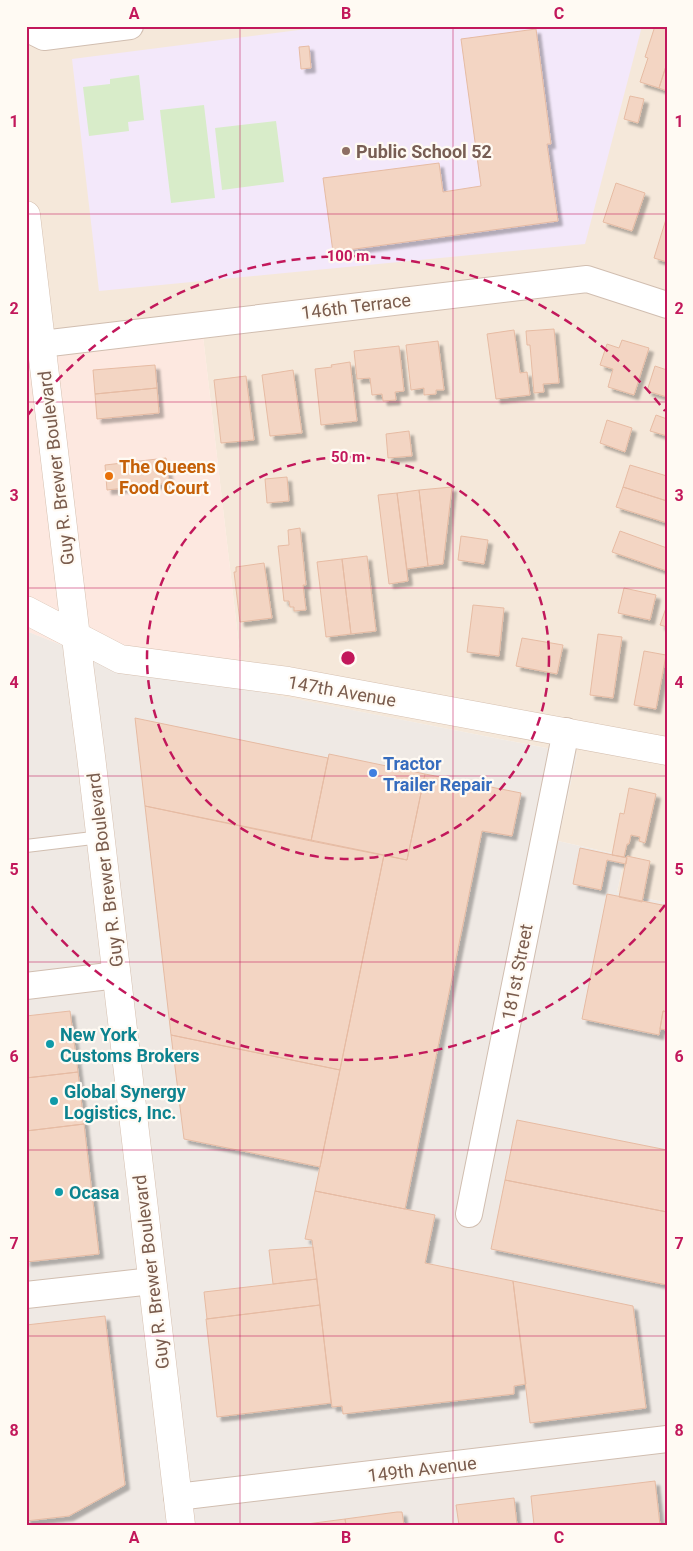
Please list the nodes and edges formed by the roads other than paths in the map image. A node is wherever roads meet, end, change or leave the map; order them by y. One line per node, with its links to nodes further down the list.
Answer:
1 (130, 26): 2 (street)
2 (26, 28)
3 (26, 215): 5 (main road, Guy R. Brewer Boulevard)
4 (667, 306): 5 (street, 146th Terrace)
5 (42, 344): 7 (main road, Guy R. Brewer Boulevard)
6 (26, 610): 7 (main road, 147th Avenue)
7 (76, 636): 8 (main road, 147th Avenue); 10 (main road, Guy R. Brewer Boulevard)
8 (566, 732): 9 (main road, 147th Avenue); 14 (street, 181st Street)
9 (667, 750)
10 (101, 837): 11 (lane); 12 (main road, Guy R. Brewer Boulevard)
11 (26, 846)
12 (117, 975): 13 (street); 15 (main road, Guy R. Brewer Boulevard)
13 (26, 986)
14 (469, 1214)
15 (152, 1281): 16 (street); 18 (main road, Guy R. Brewer Boulevard)
16 (26, 1295)
17 (667, 1439): 18 (street, 149th Avenue)
18 (178, 1497): 19 (main road, Guy R. Brewer Boulevard)
19 (181, 1525)

